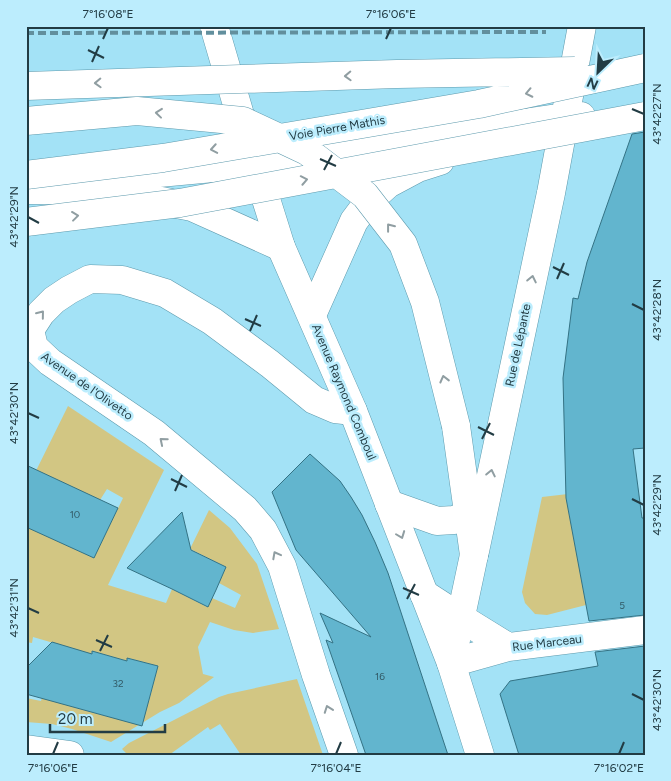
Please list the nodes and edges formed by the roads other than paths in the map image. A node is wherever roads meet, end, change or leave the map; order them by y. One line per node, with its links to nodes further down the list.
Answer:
1 (214, 26): 8 (main road, Avenue Raymond Comboul)
2 (582, 26): 6 (main road, Rue de Lépante)
3 (642, 69): 4 (main road, one-way to 4, bridge); 9 (main road, Voie Pierre Mathis, one-way to 9, bridge)
4 (26, 86)
5 (645, 115): 6 (main road); 12 (main road, one-way to 5, bridge)
6 (564, 117): 8 (main road); 14 (main road); 17 (main road, Rue de Lépante, one-way to 6)
7 (26, 121): 17 (main road, one-way to 7, bridge)
8 (254, 163): 10 (main road); 13 (main road, Avenue Raymond Comboul)
9 (26, 175)
10 (26, 185)
11 (26, 190): 13 (main road)
12 (26, 222)
13 (281, 248): 14 (main road, Avenue Raymond Comboul)
14 (312, 315): 15 (main road, Avenue Raymond Comboul)
15 (354, 411): 16 (main road, Avenue Raymond Comboul); 25 (main road, Avenue de l'Olivetto, one-way to 15)
16 (389, 504): 17 (main road); 18 (main road, Avenue Raymond Comboul, one-way to 18)
17 (476, 513): 19 (main road)
18 (424, 594): 19 (main road); 22 (main road, Avenue Raymond Comboul)
19 (461, 618): 21 (main road); 22 (main road)
20 (645, 630): 21 (main road, Rue Marceau)
21 (508, 647): 22 (main road, Rue Marceau)
22 (450, 663): 26 (main road, Avenue Raymond Comboul)
23 (26, 749): 24 (main road)
24 (70, 755)
25 (344, 755)
26 (480, 755)

